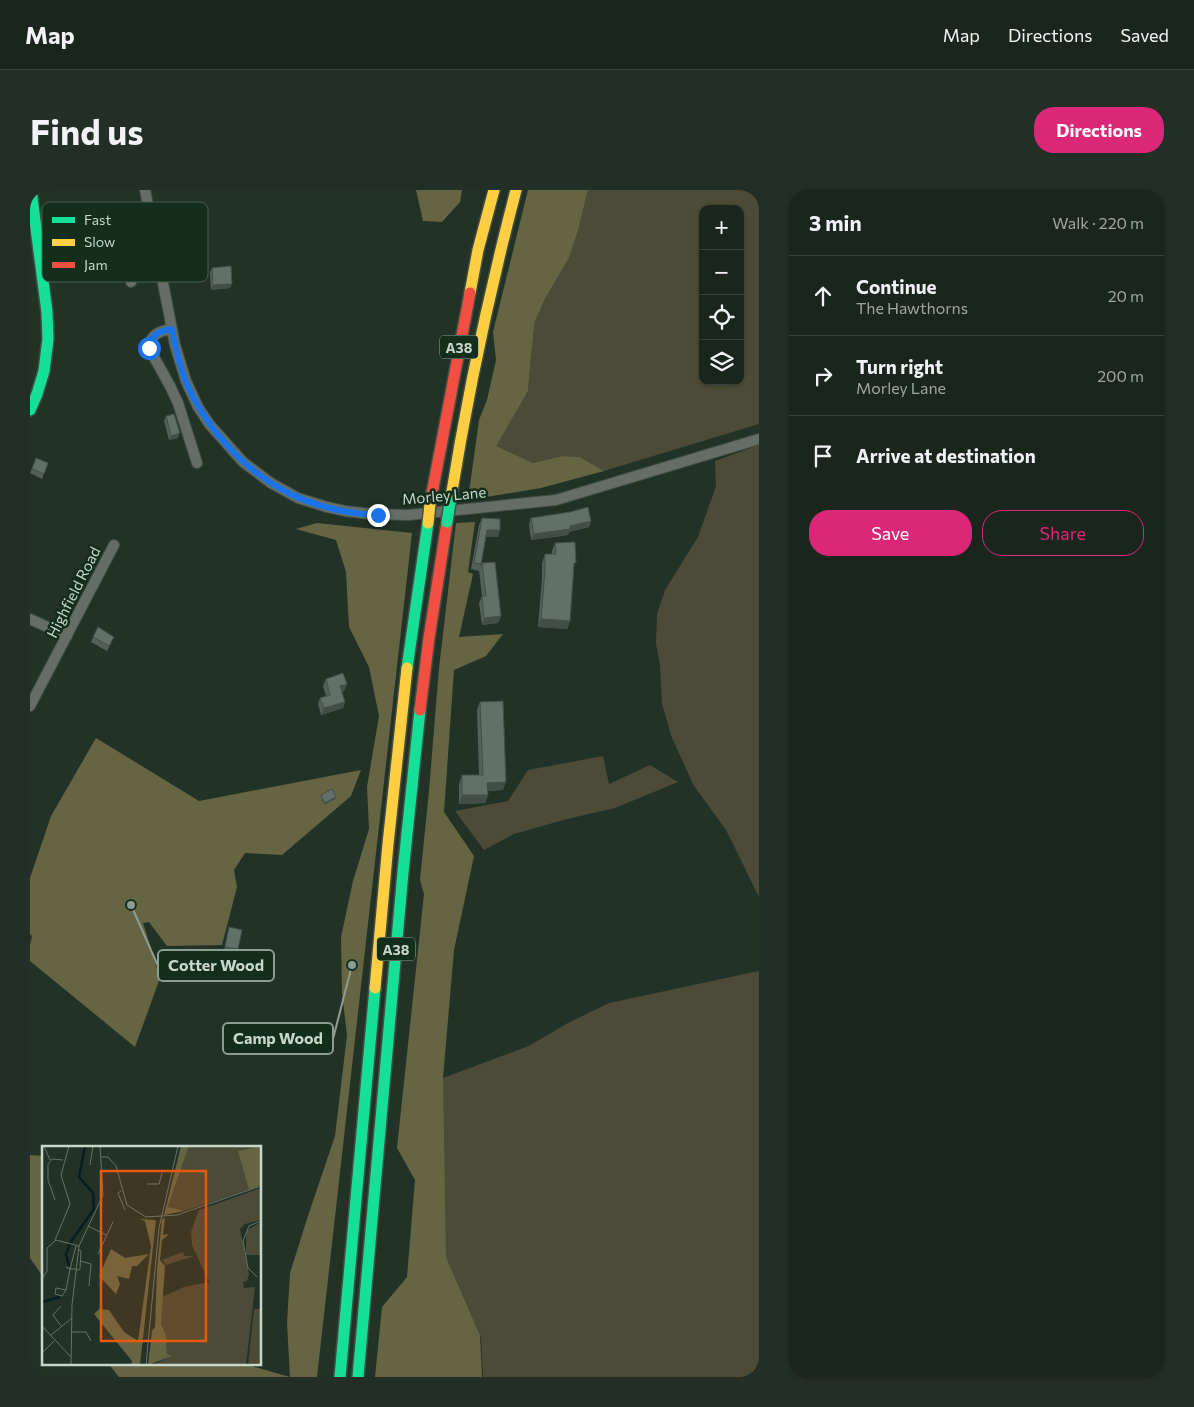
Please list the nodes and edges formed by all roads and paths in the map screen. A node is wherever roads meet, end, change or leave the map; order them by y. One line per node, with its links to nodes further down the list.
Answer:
1 (31, 190): 4 (main road)
2 (494, 190): 15 (main road, A38, bridge)
3 (516, 190): 16 (main road, A38, bridge)
4 (42, 274)
5 (43, 282): 8 (main road)
6 (163, 282): 7 (street, Morley Lane)
7 (172, 329): 9 (street, Morley Lane); 10 (street)
8 (30, 410)
9 (759, 439)
10 (197, 463)
11 (114, 545): 13 (street, Highfield Road)
12 (30, 618): 13 (street)
13 (67, 636): 14 (street, Highfield Road)
14 (30, 706)
15 (340, 1377)
16 (358, 1377)

